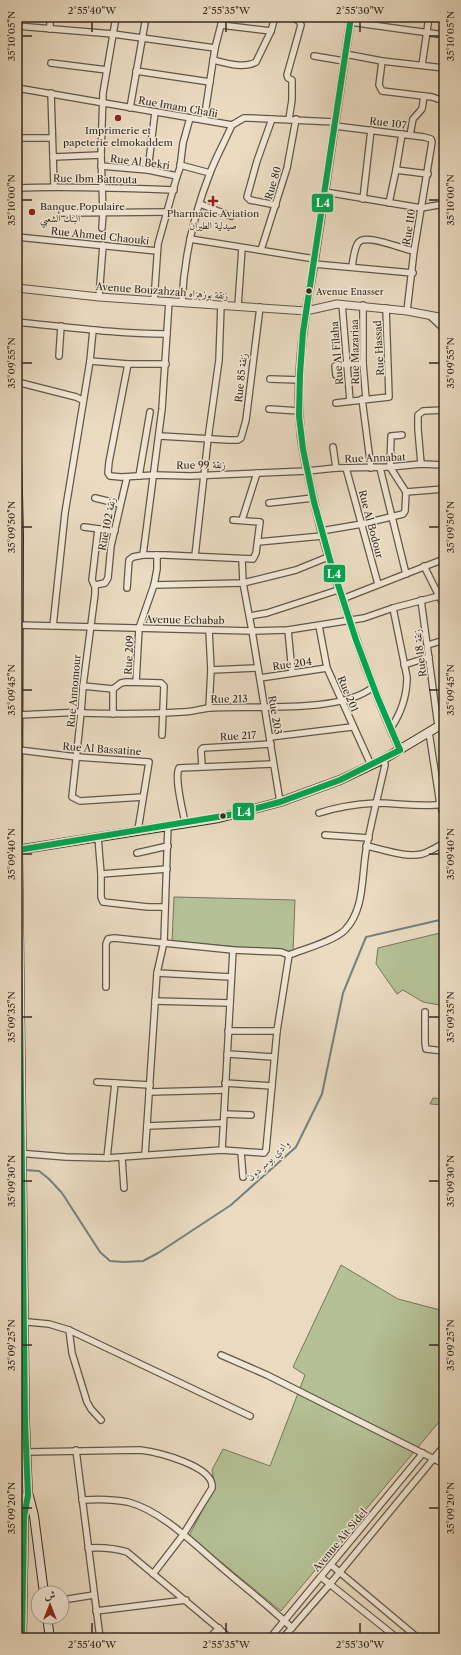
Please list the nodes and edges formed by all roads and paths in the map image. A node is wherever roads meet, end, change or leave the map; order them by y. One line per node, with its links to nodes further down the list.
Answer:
1 (50, 17): 11 (street)
2 (116, 17): 14 (street)
3 (146, 17): 16 (street)
4 (223, 17): 9 (street)
5 (275, 17): 12 (street)
6 (291, 17): 37 (street)
7 (428, 17): 13 (street)
8 (351, 19): 13 (street); 19 (street)
9 (221, 25): 12 (street); 17 (street)
10 (17, 26): 11 (street)
11 (50, 29): 14 (street)
12 (271, 31): 20 (street)
13 (426, 33): 15 (street); 23 (street)
14 (113, 34): 16 (street); 25 (street)
15 (444, 36)
16 (143, 38): 17 (street); 26 (street)
17 (215, 48): 20 (street)
18 (314, 56): 19 (street)
19 (345, 58): 21 (street); 40 (street)
20 (213, 60): 27 (street)
21 (382, 61): 23 (street); 30 (street)
22 (51, 63): 25 (street)
23 (422, 65): 24 (street)
24 (444, 68)
25 (107, 70): 32 (street)
26 (136, 71): 27 (street); 33 (street)
27 (210, 82): 39 (street)
28 (17, 88): 29 (street, Rue Imam Chafii)
29 (51, 94): 32 (street, Rue Imam Chafii); 46 (street)
30 (424, 96): 31 (street); 44 (street)
31 (444, 101)
32 (102, 103): 33 (street, Rue Imam Chafii); 48 (street)
33 (130, 108): 34 (street, Rue Imam Chafii)
34 (155, 112): 35 (street, Rue Imam Chafii); 52 (street)
35 (190, 118): 39 (street, Rue Imam Chafii); 50 (street)
36 (272, 119): 37 (street); 41 (street); 66 (street)
37 (290, 119): 38 (street)
38 (296, 119): 40 (street); 66 (street, Rue 80)
39 (204, 120): 41 (street, Rue Imam Chafii)
40 (335, 124): 42 (street, Rue 107); 61 (street)
41 (232, 125): 54 (street)
42 (370, 130): 43 (street, Rue 107); 62 (street)
43 (402, 134): 44 (street, Rue 107); 53 (street)
44 (410, 135): 47 (street, Rue 107)
45 (17, 138): 46 (street)
46 (52, 138): 49 (street)
47 (432, 146): 55 (street, Rue 110)
48 (101, 155): 49 (street); 51 (street)
49 (53, 157): 57 (street)
50 (180, 165): 54 (street); 56 (street)
51 (101, 166): 52 (street, Rue Al Bekri); 58 (street)
52 (148, 170): 56 (street, Rue Al Bekri)
53 (396, 170): 55 (street); 63 (street)
54 (210, 173): 64 (street)
55 (428, 174): 67 (street, Rue 110)
56 (176, 176): 60 (street)
57 (54, 186): 58 (street, Rue Ibm Battouta); 59 (street, Rue Ibm Battouta)
58 (102, 186): 60 (street, Rue Ibm Battouta); 70 (street)
59 (17, 188)
60 (174, 190): 68 (street)
61 (325, 192): 62 (street); 80 (street)
62 (363, 198): 63 (street)
63 (389, 203): 67 (street)
64 (200, 204): 71 (street); 74 (street)
65 (444, 204): 67 (street)
66 (276, 205): 77 (street, Rue 80)
67 (421, 208): 79 (street, Rue 110)
68 (167, 212): 70 (street); 78 (street)
69 (62, 213): 70 (street)
70 (103, 213): 72 (street)
71 (231, 216)
72 (102, 228)
73 (17, 237): 75 (street, Rue Ahmed Chaouki)
74 (190, 239): 76 (street); 87 (street)
75 (103, 245): 78 (street, Rue Ahmed Chaouki); 84 (street)
76 (242, 248): 77 (street); 90 (street)
77 (261, 250): 80 (street)
78 (157, 251): 85 (street)
79 (414, 251): 81 (street); 82 (street, Rue 110)
80 (314, 262): 81 (street); 94 (street)
81 (352, 267): 82 (street)
82 (413, 273): 95 (street, Rue 110)
83 (17, 288): 84 (street, Avenue Bouzahzah زنقة بوزهزاه)
84 (99, 296): 85 (street, Avenue Bouzahzah زنقة بوزهزاه)
85 (154, 300): 86 (street, Avenue Bouzahzah زنقة بوزهزاه)
86 (169, 301): 87 (street, Avenue Bouzahzah زنقة بوزهزاه); 102 (street)
87 (182, 302): 89 (street, Avenue Bouzahzah زنقة بوزهزاه)
88 (342, 304): 91 (street); 94 (street); 108 (street, Rue Al Filaha)
89 (221, 305): 90 (street, Avenue Bouzahzah زنقة بوزهزاه); 123 (street)
90 (238, 306): 92 (street, Avenue Bouzahzah زنقة بوزهزاه)
91 (363, 306): 93 (street); 105 (street, Rue Mazariaa)
92 (260, 307): 94 (street, Avenue Bouzahzah زنقة بوزهزاه); 123 (street, Rue 85 زنقة)
93 (386, 308): 95 (street); 113 (street, Rue Hassad)
94 (306, 311): 111 (street)
95 (408, 311): 96 (street)
96 (429, 315): 97 (street); 100 (street)
97 (444, 318)
98 (17, 322): 99 (street)
99 (61, 326): 101 (street); 103 (street)
100 (444, 329)
101 (93, 330): 102 (street); 104 (street)
102 (167, 334): 107 (street)
103 (59, 356)
104 (90, 361): 106 (street); 114 (street)
105 (363, 363): 108 (street); 113 (street, Rue Mazariaa)
106 (128, 364): 107 (street); 138 (street, Rue 99 زنقة)
107 (166, 364): 122 (street)
108 (346, 364): 109 (street); 115 (street, Rue Al Filaha)
109 (336, 375)
110 (270, 379): 111 (street)
111 (300, 380): 119 (street)
112 (17, 382): 114 (street)
113 (364, 399): 115 (street); 131 (street, Rue Mazariaa)
114 (82, 400): 180 (street)
115 (350, 401): 116 (street)
116 (336, 403)
117 (269, 409): 119 (street)
118 (444, 410): 126 (street)
119 (299, 411): 133 (street)
120 (150, 412): 137 (street)
121 (402, 435): 128 (street)
122 (160, 436): 123 (street); 135 (street)
123 (208, 440): 136 (street)
124 (334, 446): 129 (street)
125 (17, 454): 140 (main road)
126 (421, 464): 127 (street, Rue Annabat); 128 (street, Rue Annabat)
127 (444, 465)
128 (390, 467): 132 (street, Rue Annabat); 141 (street)
129 (336, 468): 130 (street, Rue Annabat); 133 (street, Rue Annabat)
130 (346, 468): 131 (street, Rue Annabat); 149 (street, Rue Al Bodour)
131 (371, 468): 132 (street, Rue Annabat)
132 (380, 468): 146 (street)
133 (307, 471): 134 (street, Rue 99 زنقة); 143 (street)
134 (257, 473): 136 (street, Rue 99 زنقة); 148 (street)
135 (155, 475): 136 (street, Rue 99 زنقة); 137 (street, Rue 99 زنقة); 156 (street)
136 (204, 475): 158 (street)
137 (139, 476): 138 (street, Rue 99 زنقة)
138 (127, 477): 145 (street, Rue 102 زنقة)
139 (444, 489): 141 (street)
140 (18, 490): 153 (main road)
141 (406, 492): 146 (street)
142 (95, 498): 145 (street)
143 (313, 498): 144 (street); 154 (street)
144 (270, 503)
145 (120, 504): 152 (street, Rue 102 زنقة)
146 (392, 518): 149 (street); 164 (street)
147 (233, 520): 148 (street)
148 (242, 520): 155 (street)
149 (362, 524): 154 (street); 167 (street, Rue Al Bodour)
150 (84, 526): 151 (street)
151 (98, 529): 152 (street); 168 (street, Rue Annomour)
152 (115, 531): 168 (street, Rue 102 زنقة)
153 (18, 534): 162 (main road)
154 (322, 534): 155 (street); 159 (street)
155 (258, 542): 160 (street)
156 (143, 555): 157 (street); 170 (street)
157 (157, 556): 158 (street); 169 (street, Rue 209)
158 (196, 556): 160 (street)
159 (328, 557): 166 (street); 171 (street)
160 (242, 559): 166 (street, Rue 203)
161 (444, 559): 163 (street)
162 (18, 564): 165 (main road)
163 (424, 566): 164 (street); 172 (street)
164 (406, 574): 167 (street)
165 (18, 578): 179 (main road)
166 (243, 583): 169 (street); 177 (street, Rue 203)
167 (378, 584): 173 (street)
168 (95, 585): 182 (street, Rue Annomour)
169 (154, 585): 183 (street, Rue 209)
170 (127, 588)
171 (338, 590): 173 (street); 177 (street)
172 (439, 596): 174 (street, Avenue Echabab); 175 (street)
173 (342, 599): 178 (street)
174 (421, 600): 176 (street, Avenue Echabab); 188 (street, Rue 18 زنقة)
175 (444, 606)
176 (393, 608): 178 (street, Avenue Echabab); 190 (street)
177 (250, 616): 186 (street, Rue 203)
178 (349, 620): 181 (street, Avenue Echabab); 198 (street)
179 (18, 625): 180 (street, Avenue Echabab); 206 (main road)
180 (53, 626): 182 (street, Avenue Echabab)
181 (319, 626): 185 (street, Avenue Echabab); 192 (street, Rue 201)
182 (90, 627): 183 (street, Avenue Echabab); 197 (street, Rue Annomour)
183 (139, 628): 184 (street, Avenue Echabab); 196 (street, Rue 209)
184 (209, 630): 186 (street, Avenue Echabab); 193 (street)
185 (288, 630): 186 (street, Avenue Echabab); 194 (street)
186 (252, 631): 191 (street, Rue 203)
187 (444, 640): 188 (street)
188 (428, 645): 189 (street, Rue 18 زنقة)
189 (429, 657): 190 (street); 207 (street, Rue 18 زنقة)
190 (404, 664): 209 (street)
191 (258, 668): 193 (street); 195 (street, Rue 203)
192 (327, 668): 194 (street, Rue 204); 200 (street, Rue 201)
193 (211, 670): 201 (street)
194 (292, 672): 195 (street, Rue 204)
195 (260, 678): 202 (street, Rue 203)
196 (136, 682): 199 (street); 204 (street)
197 (83, 686): 199 (street); 203 (street, Rue Annomour)
198 (373, 686): 200 (street, Rue 213); 209 (street)
199 (114, 689): 205 (street)
200 (341, 701): 202 (street, Rue 213); 208 (street, Rue 201)
201 (209, 708): 202 (street, Rue 213); 204 (street, Rue 213)
202 (264, 708): 212 (street, Rue 203)
203 (82, 712): 205 (street, Rue 213); 206 (street, Rue 213); 216 (street, Rue Annomour)
204 (163, 712): 205 (street, Rue 213); 211 (street)
205 (113, 714)
206 (19, 715): 214 (main road)
207 (441, 725): 210 (main road)
208 (352, 727): 212 (street); 219 (street, Rue 201)
209 (390, 728): 215 (street)
210 (429, 732): 215 (main road); 225 (street)
211 (162, 735)
212 (270, 737): 213 (street, Rue 203)
213 (271, 744): 218 (street, Rue 203); 220 (street, Rue 217)
214 (19, 750): 216 (street, Rue Al Bassatine); 221 (main road)
215 (400, 750): 217 (main road)
216 (77, 757): 222 (street, Rue Al Bassatine); 222 (street, Rue Annomour)
217 (384, 759): 219 (main road); 224 (street)
218 (273, 764): 220 (street); 223 (street, Rue 203)
219 (370, 765): 223 (main road)
220 (202, 766): 228 (street)
221 (18, 795): 237 (main road)
222 (143, 797): 230 (street)
223 (280, 802): 228 (main road)
224 (376, 803): 225 (street); 226 (street); 233 (street)
225 (442, 804): 227 (street)
226 (319, 813)
227 (444, 818)
228 (185, 823): 229 (main road)
229 (168, 825): 230 (main road); 235 (street)
230 (138, 830): 232 (main road)
231 (325, 835): 233 (street)
232 (98, 837): 237 (main road); 240 (street)
233 (369, 838): 236 (street)
234 (444, 843): 236 (street)
235 (168, 846): 238 (street); 239 (street)
236 (366, 846): 244 (street)
237 (18, 850): 255 (main road)
238 (137, 853)
239 (167, 869): 240 (street); 241 (street)
240 (101, 874): 241 (street)
241 (164, 907): 242 (street)
242 (164, 942): 243 (street); 245 (street); 247 (street)
243 (233, 950): 244 (street); 246 (street)
244 (289, 955): 252 (street)
245 (157, 973): 246 (street); 248 (street)
246 (231, 977): 249 (street)
247 (106, 987)
248 (155, 1001): 249 (street); 260 (street)
249 (230, 1004): 251 (street)
250 (425, 1012): 253 (street)
251 (228, 1030): 252 (street); 254 (street)
252 (276, 1031): 256 (street)
253 (444, 1051)
254 (227, 1054): 256 (street); 259 (street)
255 (19, 1056): 270 (main road)
256 (274, 1057): 261 (street)
257 (97, 1082): 258 (street)
258 (115, 1083): 260 (street); 272 (street)
259 (225, 1083): 261 (street); 262 (street)
260 (150, 1085): 263 (street)
261 (272, 1086): 269 (street)
262 (225, 1090): 263 (street); 264 (street)
263 (149, 1092): 267 (street)
264 (224, 1114): 265 (street); 266 (street)
265 (251, 1115)
266 (223, 1123): 267 (street); 268 (street)
267 (147, 1126): 271 (street)
268 (222, 1150): 269 (street); 271 (street)
269 (241, 1152): 274 (street)
270 (21, 1155): 272 (street); 276 (main road)
271 (146, 1155): 273 (street)
272 (107, 1158): 273 (street)
273 (122, 1158): 275 (street)
274 (243, 1177)
275 (124, 1188)
276 (21, 1321): 277 (street); 283 (main road)
277 (69, 1330): 279 (street); 280 (street)
278 (221, 1355): 284 (street)
279 (250, 1416)
280 (101, 1420)
281 (444, 1446): 285 (street, Avenue Ait Sidel)
282 (76, 1450): 283 (street); 289 (street); 290 (street)
283 (26, 1452): 287 (main road)
284 (423, 1453): 285 (street); 292 (street, Avenue Ait Sidel)
285 (433, 1459): 286 (street); 293 (street, Avenue Ait Sidel)
286 (444, 1464)
287 (28, 1495): 288 (street); 297 (main road); 306 (main road)
288 (17, 1498)
289 (82, 1500): 290 (street); 291 (street)
290 (183, 1535): 294 (street); 302 (street)
291 (88, 1548): 294 (street); 298 (street)
292 (331, 1565): 293 (street); 295 (street, Avenue Ait Sidel)
293 (340, 1573): 296 (street, Avenue Ait Sidel); 314 (street)
294 (153, 1574): 300 (street)
295 (321, 1577): 296 (street); 302 (street, Avenue Ait Sidel)
296 (330, 1584): 305 (street, Avenue Ait Sidel); 313 (street)
297 (43, 1585)
298 (94, 1595): 299 (street); 301 (street)
299 (70, 1599)
300 (186, 1600): 301 (street); 304 (street)
301 (96, 1612): 308 (street)
302 (284, 1620): 305 (street); 311 (street, Avenue Ait Sidel)
303 (48, 1625): 307 (main road)
304 (219, 1628): 309 (street); 310 (street)
305 (292, 1628): 312 (street, Avenue Ait Sidel)
306 (22, 1638)
307 (50, 1638)
308 (100, 1638)
309 (209, 1638)
310 (230, 1638)
311 (270, 1638)
312 (283, 1638)
313 (397, 1638)
314 (418, 1638)

